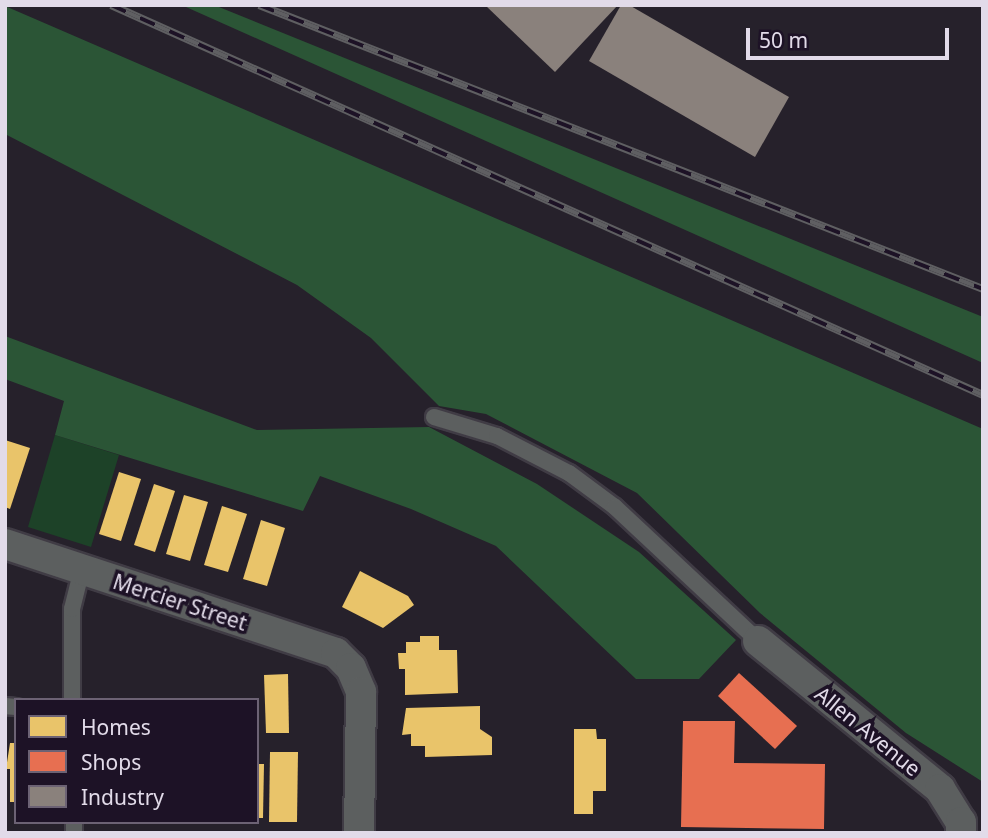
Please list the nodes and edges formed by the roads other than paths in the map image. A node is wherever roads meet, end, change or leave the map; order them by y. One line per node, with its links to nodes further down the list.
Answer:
1 (434, 417): 4 (lane)
2 (5, 544): 3 (street, Mercier Street)
3 (82, 569): 5 (lane); 6 (street, Mercier Street)
4 (758, 641): 7 (street, Allen Avenue)
5 (72, 698)
6 (359, 833)
7 (961, 833)

